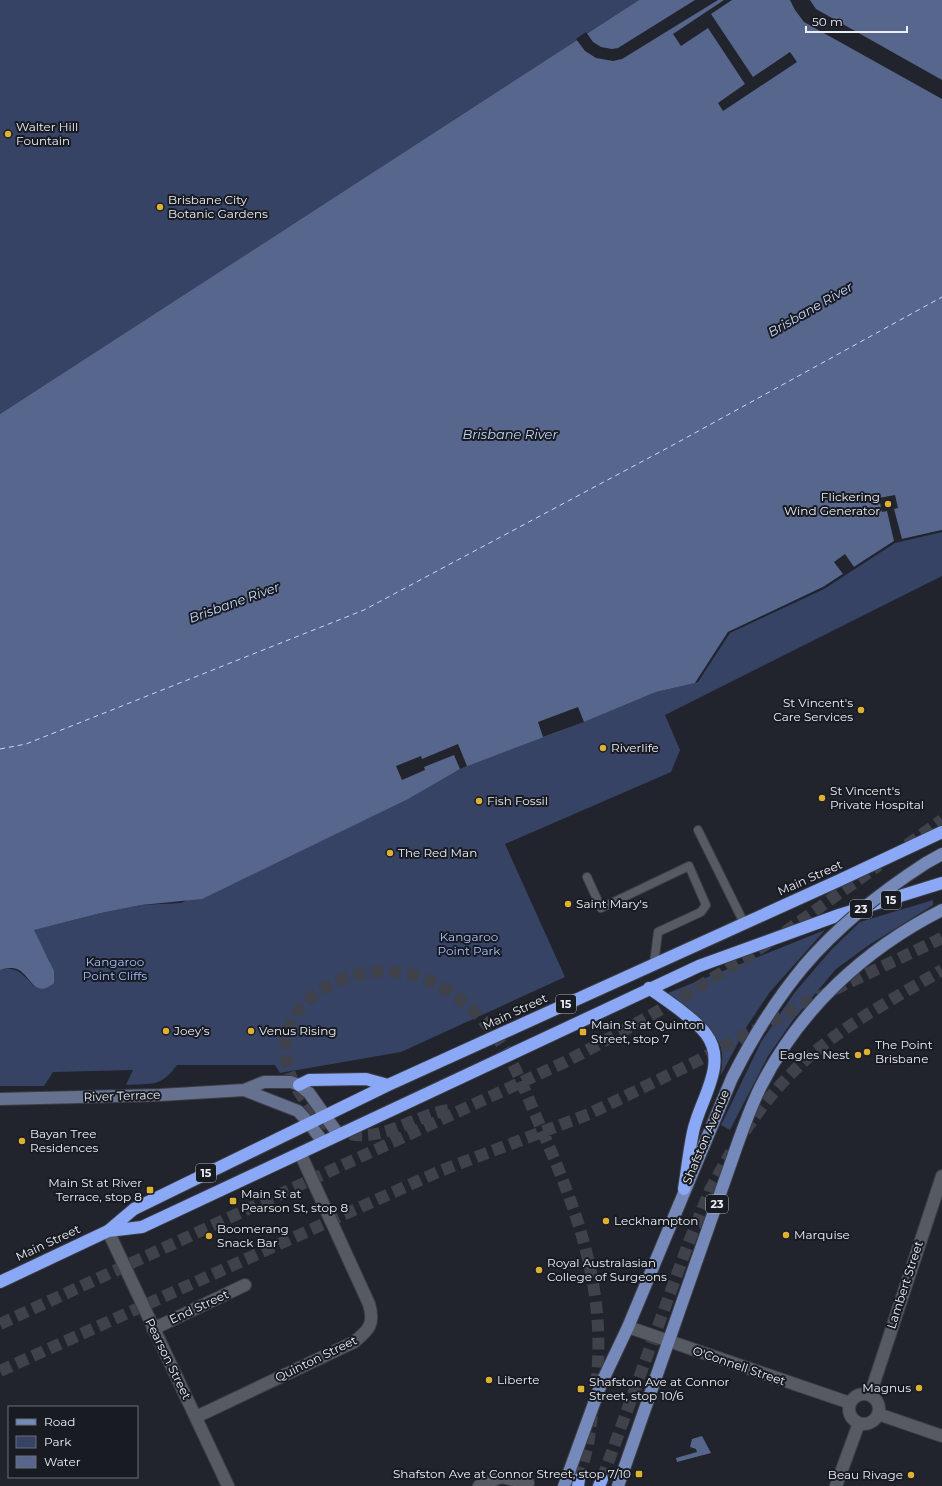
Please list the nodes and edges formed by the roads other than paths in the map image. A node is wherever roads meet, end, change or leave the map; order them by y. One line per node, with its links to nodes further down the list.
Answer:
1 (698, 830): 7 (lane)
2 (942, 832): 7 (highway, Main Street / 15)
3 (942, 854): 20 (main road, Shafston Avenue / 23, bridge)
4 (587, 877): 8 (lane)
5 (942, 884): 9 (highway, Main Street / 15)
6 (942, 910): 26 (main road, 23)
7 (744, 923): 8 (highway, Main Street / 15)
8 (654, 964): 11 (highway, Main Street / 15)
9 (649, 988): 16 (highway, Main Street / 15); 20 (highway)
10 (300, 1085): 11 (highway); 12 (main road, River Terrace); 14 (main road)
11 (388, 1085): 14 (highway, Main Street / 15)
12 (244, 1090): 13 (main road, River Terrace); 15 (main road, River Terrace)
13 (0, 1099)
14 (325, 1115): 15 (highway, Main Street / 15); 16 (main road)
15 (310, 1123): 17 (main road, River Terrace); 21 (highway, Main Street / 15)
16 (338, 1134): 17 (highway, Main Street / 15)
17 (323, 1142): 18 (highway, Main Street / 15)
18 (300, 1153): 21 (highway, Main Street / 15); 30 (street, Quinton Street)
19 (942, 1176): 27 (street, Lambert Street)
20 (684, 1189): 24 (main road, Shafston Avenue / 23)
21 (108, 1231): 22 (highway, Main Street / 15); 25 (street, Pearson Street)
22 (0, 1282)
23 (246, 1285): 25 (street, End Street)
24 (628, 1326): 26 (street, O'Connell Street); 36 (main road, Shafston Avenue / 23)
25 (153, 1329): 30 (street, Pearson Street)
26 (669, 1341): 28 (street, O'Connell Street); 37 (main road, 23)
27 (870, 1395): 28 (street); 29 (street)
28 (850, 1403): 31 (street)
29 (878, 1414): 31 (street); 32 (street)
30 (196, 1417): 34 (street, Pearson Street)
31 (859, 1422): 38 (street)
32 (942, 1436)
33 (528, 1483): 35 (street)
34 (228, 1486)
35 (479, 1486)
36 (564, 1486)
37 (618, 1486)
38 (836, 1486)

